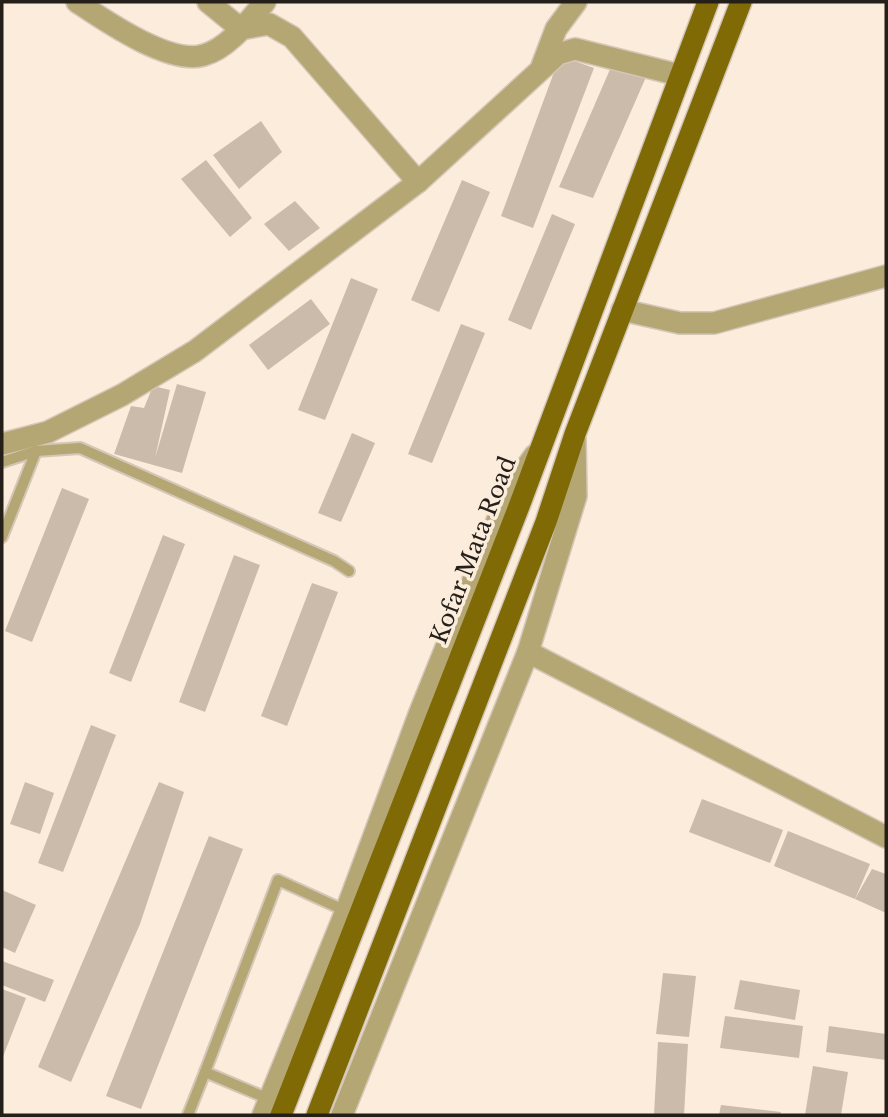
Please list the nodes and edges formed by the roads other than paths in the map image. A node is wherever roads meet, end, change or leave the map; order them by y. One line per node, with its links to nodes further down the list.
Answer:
1 (77, 2): 7 (street)
2 (208, 2): 7 (street)
3 (265, 2): 7 (street)
4 (576, 2): 8 (street)
5 (708, 2): 9 (main road, Kofar Mata Road)
6 (741, 2): 11 (main road)
7 (242, 29): 12 (street)
8 (541, 68): 9 (street); 12 (street)
9 (680, 75): 10 (main road, Kofar Mata Road)
10 (648, 156): 11 (main road); 17 (main road, Kofar Mata Road)
11 (677, 168): 14 (main road)
12 (418, 182): 16 (street)
13 (886, 276): 14 (street)
14 (622, 310): 15 (main road)
15 (575, 434): 22 (street); 28 (main road)
16 (2, 444)
17 (542, 444): 24 (street); 26 (main road, Kofar Mata Road)
18 (36, 451): 19 (lane); 20 (lane); 21 (lane)
19 (2, 462)
20 (2, 537)
21 (349, 571)
22 (528, 652): 23 (street); 29 (street)
23 (886, 837)
24 (346, 911): 25 (lane); 26 (street)
25 (205, 1072): 26 (lane); 27 (lane)
26 (271, 1110)
27 (188, 1115)
28 (317, 1115)
29 (342, 1115)

